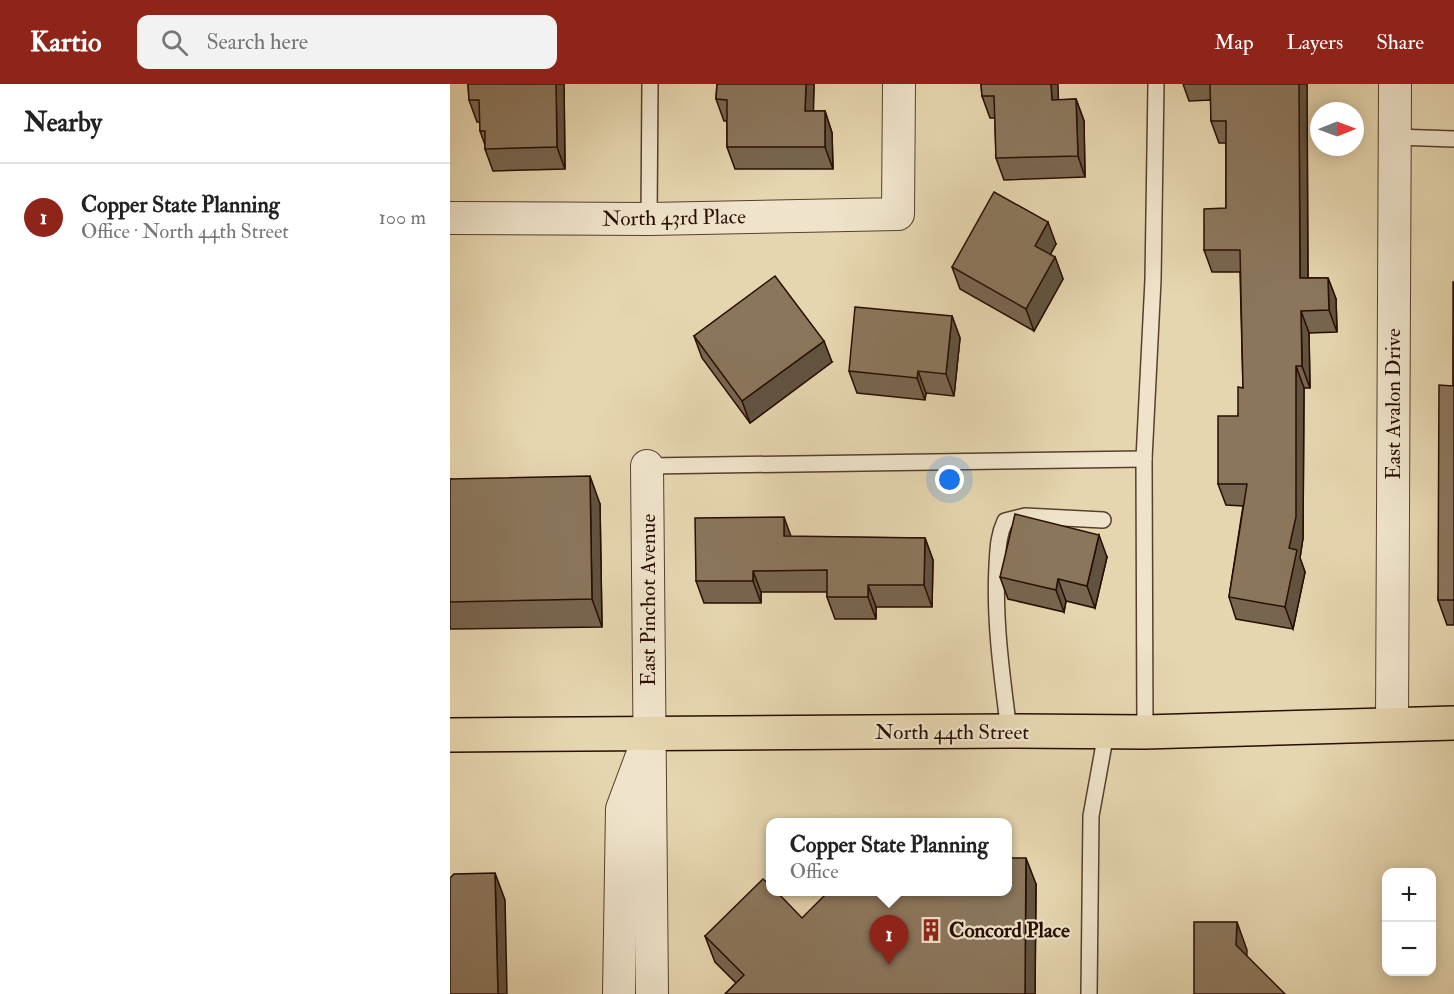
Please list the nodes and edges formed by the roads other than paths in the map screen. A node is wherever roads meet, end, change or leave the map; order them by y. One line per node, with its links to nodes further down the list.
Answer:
1 (650, 84): 8 (lane)
2 (899, 84): 8 (street, North 43rd Place)
3 (1156, 84): 9 (lane)
4 (1395, 84): 5 (street, East Avalon Drive)
5 (1395, 137): 6 (lane); 13 (street, East Avalon Drive)
6 (1454, 139)
7 (450, 218): 8 (street, North 43rd Place)
8 (649, 219)
9 (1144, 459): 10 (lane); 15 (lane)
10 (647, 466): 18 (street, East Pinchot Avenue)
11 (1103, 520): 14 (lane)
12 (1454, 723): 13 (main road, North 44th Street)
13 (1392, 724): 15 (main road, North 44th Street)
14 (1009, 731): 16 (main road, North 44th Street); 18 (main road, North 44th Street)
15 (1145, 732): 16 (main road, North 44th Street)
16 (1106, 733): 21 (lane)
17 (450, 735): 18 (main road, North 44th Street)
18 (649, 735): 19 (street, East Pinchot Avenue); 20 (street, East Pinchot Avenue)
19 (619, 994)
20 (652, 994)
21 (1089, 994)

